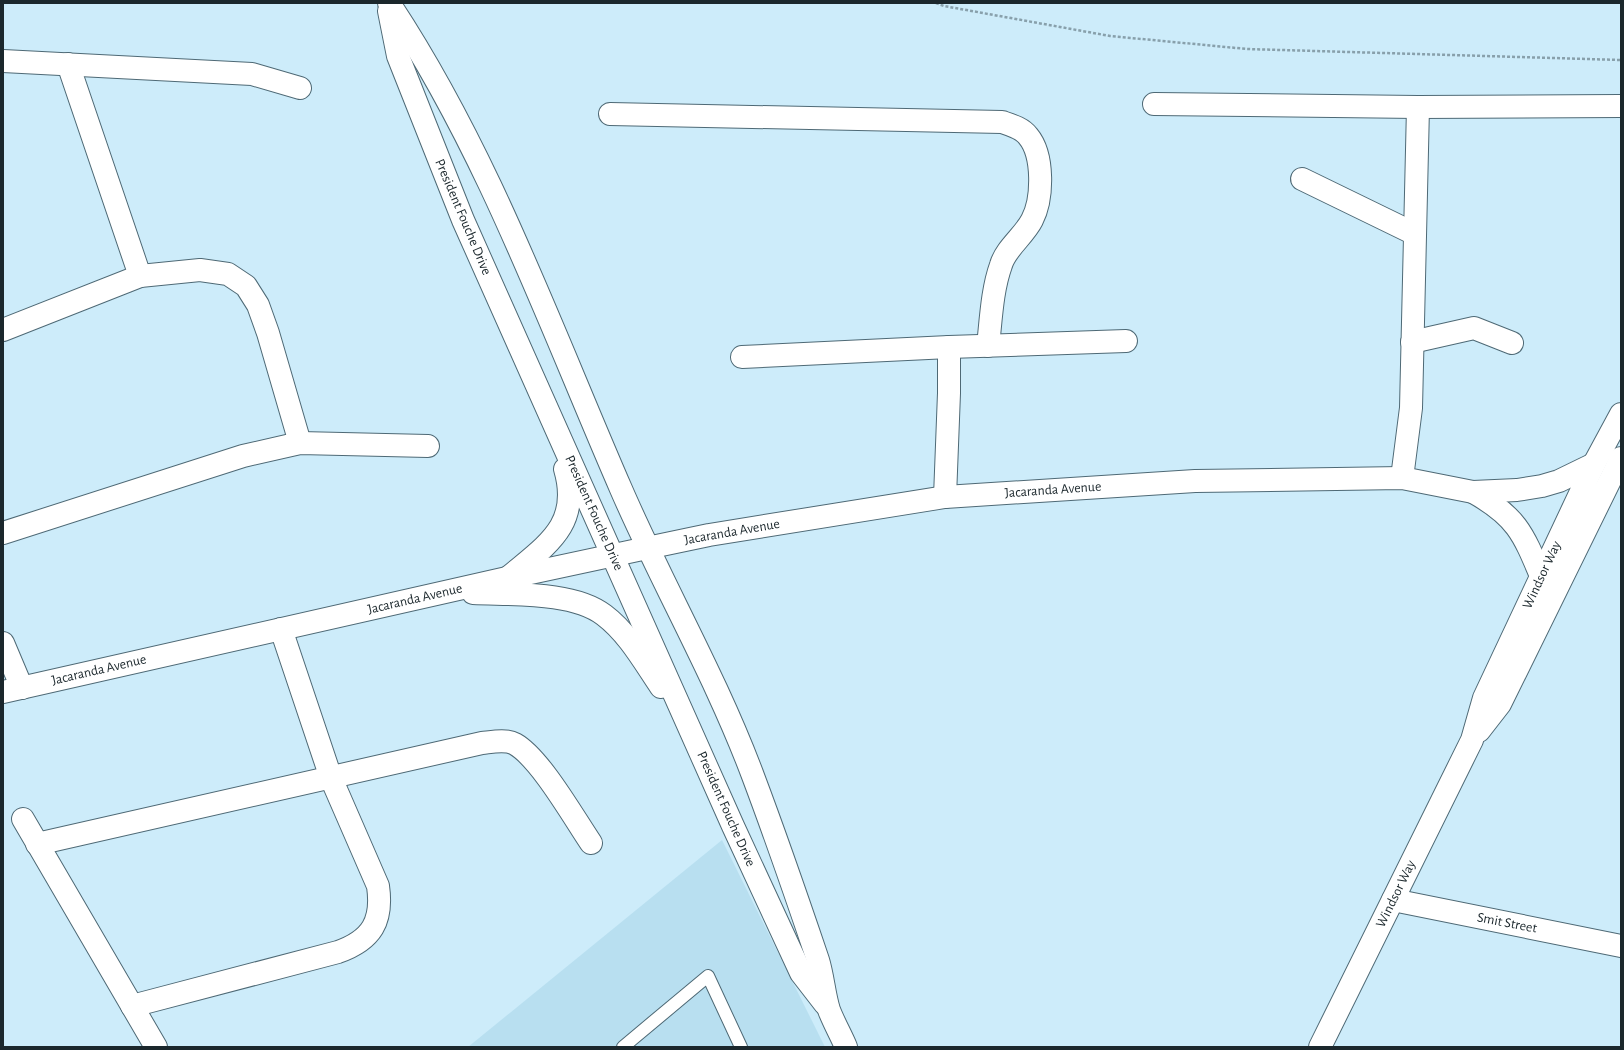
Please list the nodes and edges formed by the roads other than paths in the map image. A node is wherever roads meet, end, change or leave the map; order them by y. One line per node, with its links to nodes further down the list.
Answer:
1 (388, 3): 19 (street, President Fouche Drive); 29 (street, President Fouche Drive)
2 (3, 61): 3 (street)
3 (68, 64): 4 (street); 11 (street)
4 (300, 88)
5 (1154, 104): 7 (street)
6 (1621, 106): 7 (street)
7 (1418, 107): 10 (street)
8 (610, 114): 16 (street)
9 (1302, 179): 10 (street)
10 (1415, 234): 14 (street)
11 (140, 276): 12 (street); 21 (street)
12 (3, 330)
13 (1126, 341): 16 (street)
14 (1412, 342): 15 (street); 25 (street)
15 (1512, 343)
16 (988, 346): 17 (street)
17 (949, 347): 18 (street); 27 (street)
18 (742, 357)
19 (548, 412): 30 (street, President Fouche Drive); 32 (street)
20 (1621, 414): 24 (street, Windsor Way)
21 (300, 443): 22 (street); 28 (street)
22 (428, 446)
23 (1621, 458): 38 (street, Windsor Way)
24 (1594, 464): 26 (street, Jacaranda Avenue); 31 (street, Windsor Way)
25 (1402, 478): 26 (street, Jacaranda Avenue); 27 (street, Jacaranda Avenue)
26 (1473, 492): 31 (street, Jacaranda Avenue)
27 (945, 497): 29 (street, Jacaranda Avenue)
28 (3, 533)
29 (647, 548): 30 (street, Jacaranda Avenue); 46 (street, President Fouche Drive)
30 (612, 555): 32 (street, Jacaranda Avenue); 37 (street, President Fouche Drive)
31 (1541, 576): 38 (street, Windsor Way)
32 (507, 578): 33 (street, Jacaranda Avenue)
33 (446, 592): 34 (street, Jacaranda Avenue); 37 (street)
34 (281, 629): 36 (street, Jacaranda Avenue); 39 (street)
35 (3, 643): 36 (street)
36 (13, 690)
37 (694, 736): 46 (street, President Fouche Drive)
38 (1472, 740): 43 (street, Windsor Way)
39 (331, 778): 41 (street); 42 (street); 45 (street)
40 (23, 820): 42 (street)
41 (591, 843)
42 (37, 844): 45 (street)
43 (1393, 900): 44 (street, Smit Street); 51 (street, Windsor Way)
44 (1621, 946)
45 (132, 1006): 47 (street)
46 (829, 1010): 50 (street, President Fouche Drive)
47 (156, 1047)
48 (623, 1047): 49 (lane)
49 (741, 1047)
50 (846, 1047)
51 (1320, 1047)

